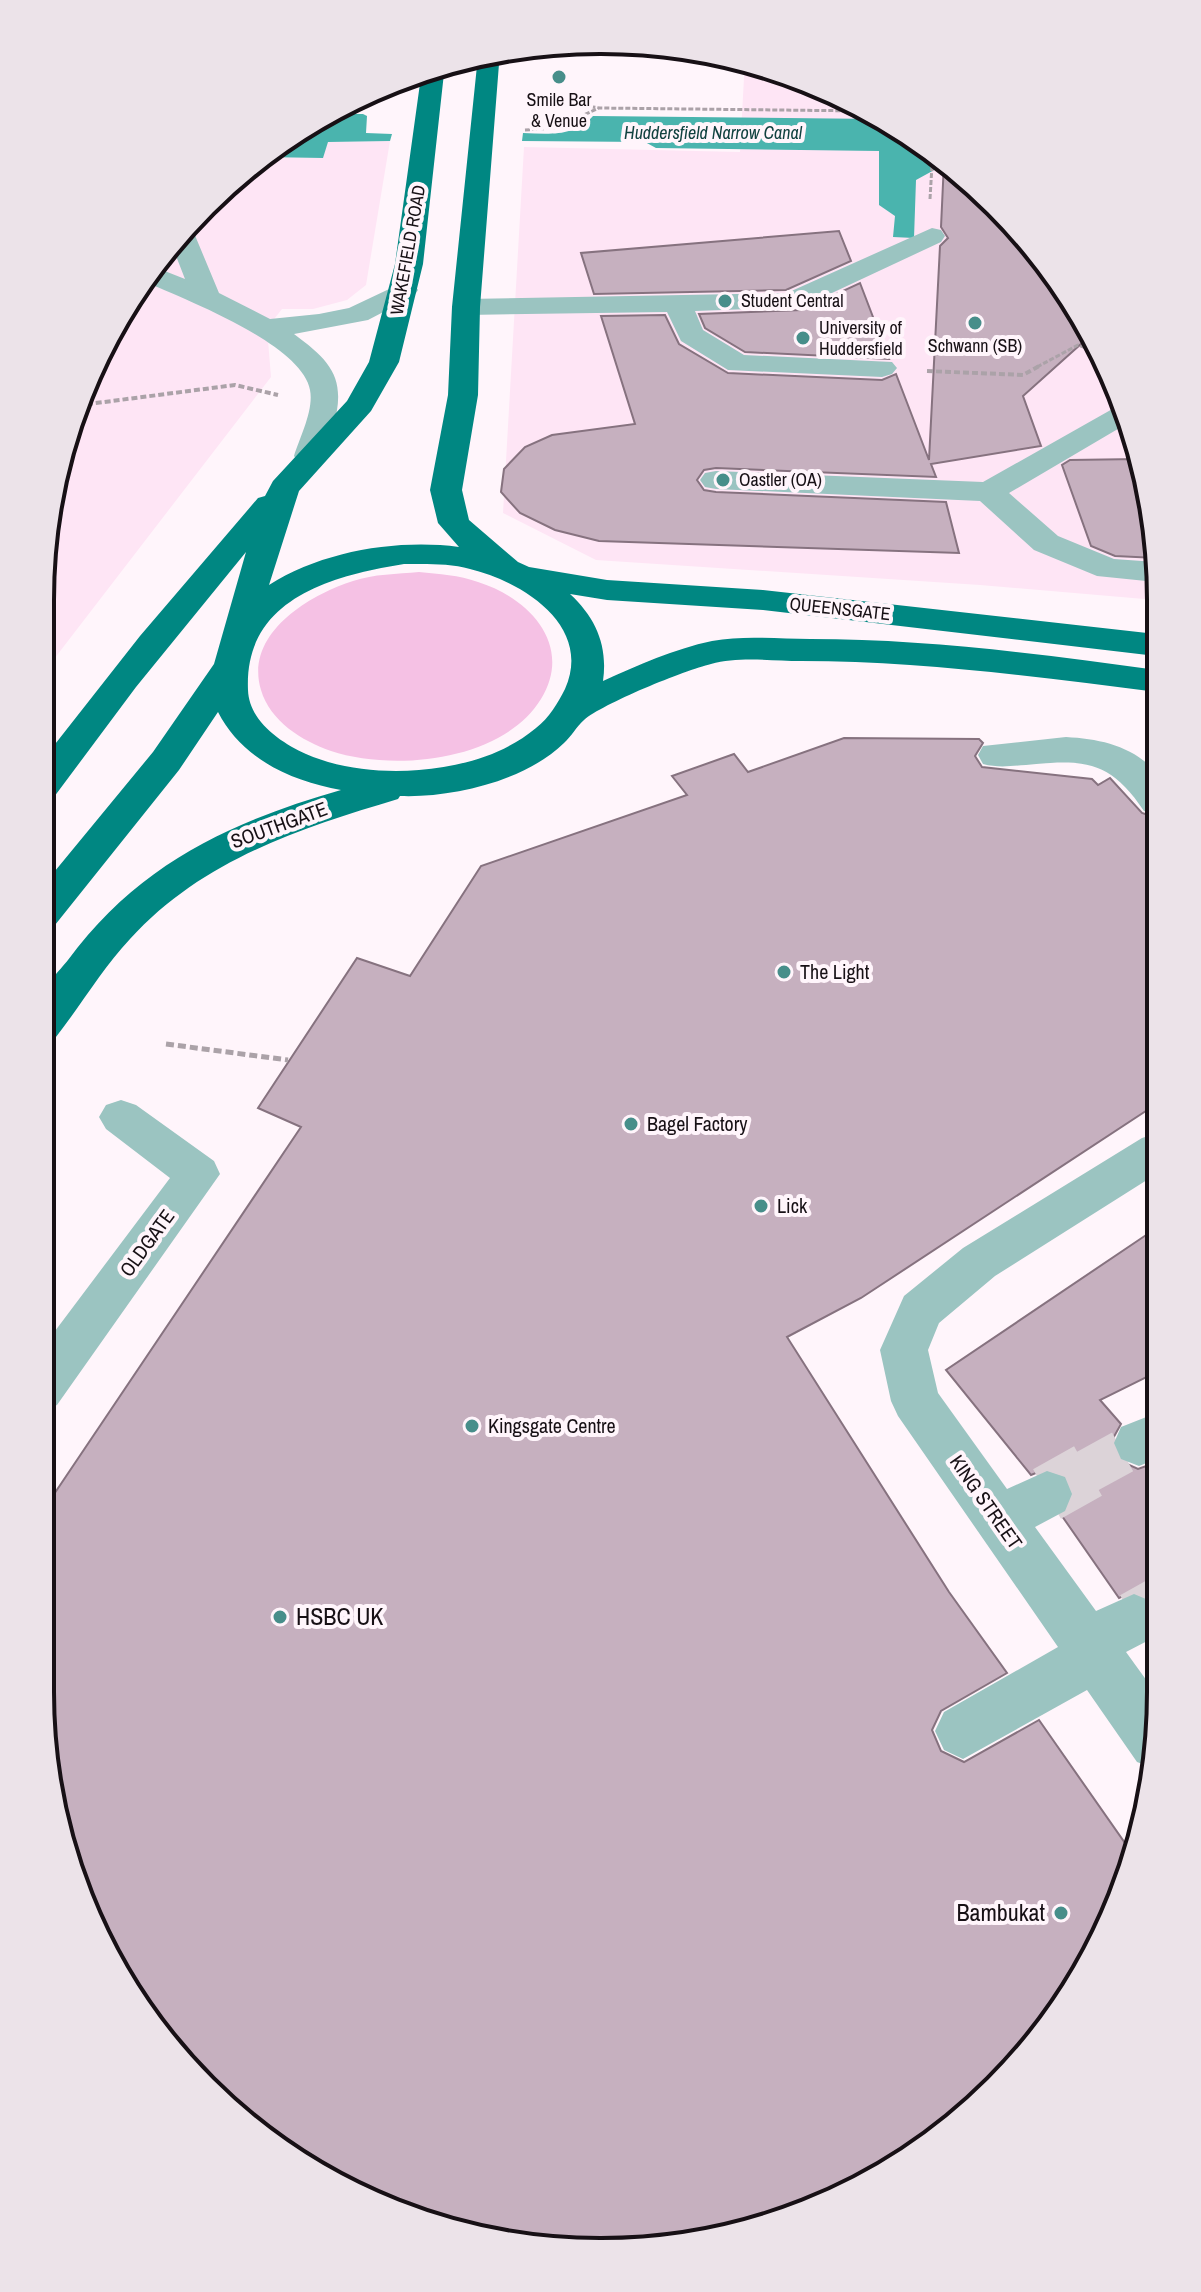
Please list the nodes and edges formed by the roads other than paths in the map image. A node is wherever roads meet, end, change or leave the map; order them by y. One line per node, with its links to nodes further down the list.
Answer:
1 (489, 66): 9 (highway)
2 (432, 81): 6 (highway, WAKEFIELD ROAD)
3 (932, 236): 8 (street)
4 (186, 245): 7 (street)
5 (160, 278): 7 (street)
6 (404, 290): 10 (street); 13 (highway, WAKEFIELD ROAD)
7 (207, 299): 10 (street)
8 (678, 305): 9 (street); 11 (street)
9 (466, 307): 18 (highway)
10 (267, 328): 13 (street)
11 (882, 368)
12 (1115, 418): 16 (street)
13 (310, 456): 15 (highway, WAKEFIELD ROAD)
14 (716, 480): 16 (street)
15 (284, 488): 19 (highway, WAKEFIELD ROAD); 25 (highway)
16 (989, 492): 17 (street)
17 (1146, 571)
18 (517, 573): 19 (highway); 20 (highway, QUEENSGATE); 23 (highway)
19 (242, 630): 21 (highway, WAKEFIELD ROAD)
20 (1147, 644)
21 (228, 670): 27 (highway); 28 (highway)
22 (1147, 680): 23 (highway, QUEENSGATE)
23 (573, 710): 27 (highway)
24 (996, 755): 26 (street)
25 (54, 770)
26 (1147, 783)
27 (399, 786): 29 (highway, SOUTHGATE)
28 (54, 899)
29 (54, 1009)
30 (121, 1117): 32 (street, OLDGATE)
31 (1147, 1158): 34 (street, KING STREET)
32 (54, 1371)
33 (1047, 1494): 34 (street)
34 (999, 1519): 36 (street, KING STREET)
35 (1134, 1620): 36 (street)
36 (1091, 1650): 37 (street, KING STREET); 38 (street)
37 (1146, 1727)
38 (963, 1731)

